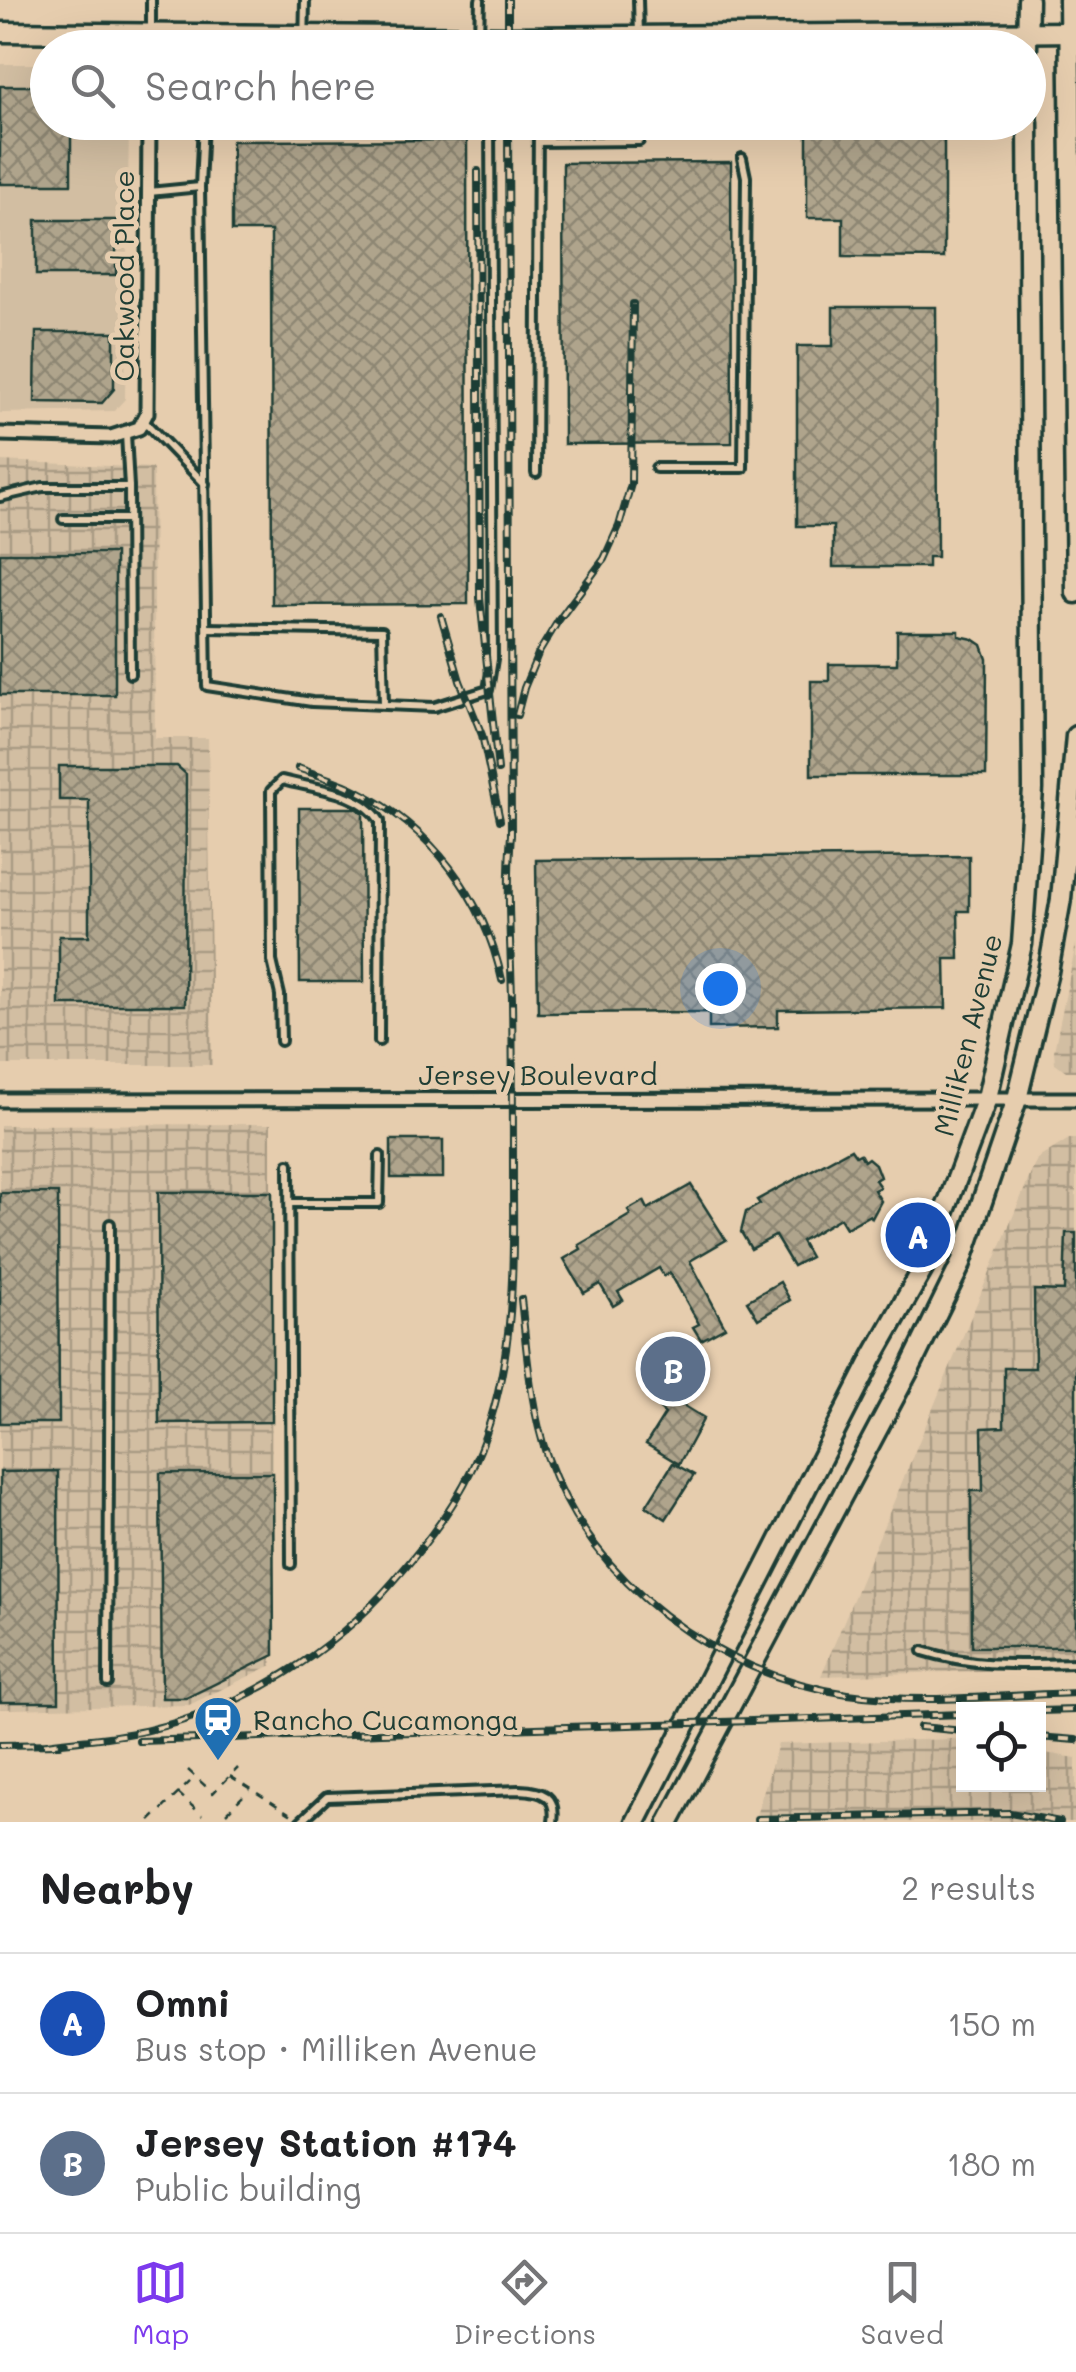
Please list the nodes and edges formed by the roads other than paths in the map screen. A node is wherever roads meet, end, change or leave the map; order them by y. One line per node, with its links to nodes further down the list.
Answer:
1 (152, 0): 7 (lane)
2 (305, 0): 8 (lane)
3 (480, 0): 9 (lane)
4 (638, 0): 10 (lane)
5 (1028, 0): 11 (main road)
6 (1069, 0): 13 (main road)
7 (151, 30)
8 (304, 30)
9 (479, 30)
10 (638, 30)
11 (1028, 30)
12 (0, 32): 14 (main road)
13 (1072, 32): 15 (main road); 35 (main road)
14 (30, 34)
15 (1046, 36)
16 (149, 140): 24 (street, Oakwood Place)
17 (202, 140): 23 (lane)
18 (490, 140): 38 (lane)
19 (639, 140): 21 (lane)
20 (1028, 140): 42 (main road, Milliken Avenue)
21 (538, 142): 29 (lane)
22 (742, 158): 28 (lane)
23 (200, 187): 24 (lane); 30 (lane)
24 (148, 192): 25 (street, Oakwood Place)
25 (141, 424): 27 (street); 30 (lane)
26 (0, 434): 27 (street)
27 (126, 434): 31 (lane)
28 (656, 468)
29 (536, 473)
30 (205, 484): 36 (lane)
31 (129, 487): 32 (lane); 33 (lane)
32 (0, 497)
33 (129, 518): 34 (lane); 37 (lane)
34 (64, 519)
35 (1076, 592)
36 (207, 628): 38 (lane); 38 (lane)
37 (130, 674)
38 (384, 705)
39 (1076, 736): 43 (main road)
40 (281, 1041): 41 (lane)
41 (380, 1041)
42 (986, 1098): 43 (street, Jersey Boulevard); 45 (street, Jersey Boulevard); 58 (main road, Milliken Avenue)
43 (1017, 1099): 44 (street, Jersey Boulevard); 59 (main road)
44 (1076, 1099)
45 (0, 1100)
46 (380, 1156): 48 (lane)
47 (289, 1164): 48 (lane)
48 (290, 1203): 51 (lane)
49 (110, 1224): 55 (lane)
50 (279, 1444): 51 (lane)
51 (291, 1444): 52 (lane)
52 (291, 1564)
53 (924, 1650): 54 (lane)
54 (1076, 1663)
55 (108, 1683)
56 (300, 1821): 57 (lane)
57 (553, 1822)
58 (636, 1822)
59 (669, 1822)

